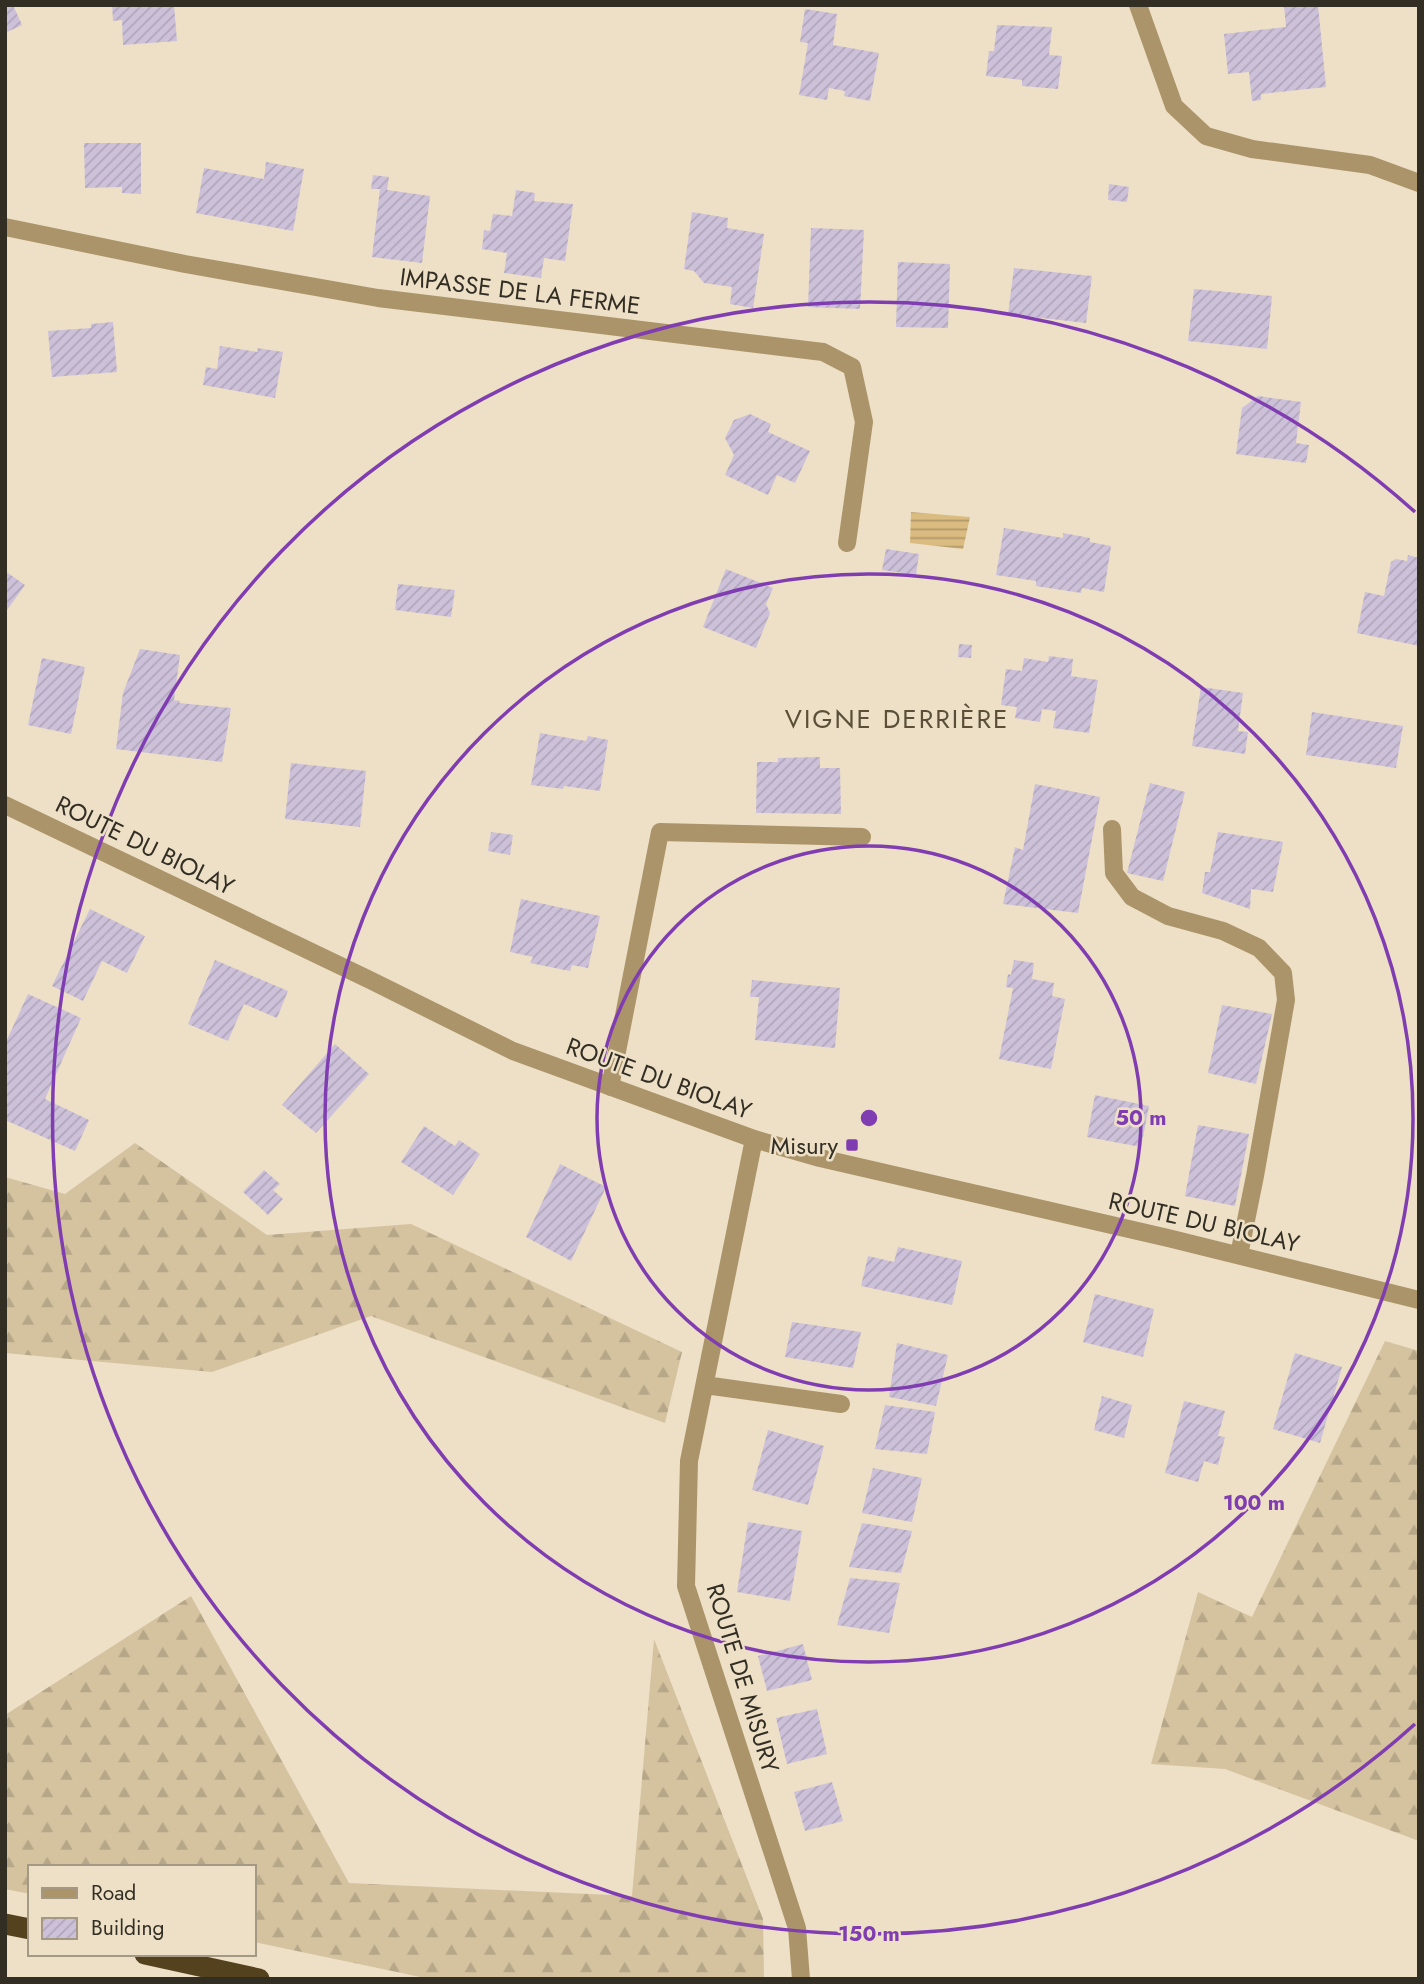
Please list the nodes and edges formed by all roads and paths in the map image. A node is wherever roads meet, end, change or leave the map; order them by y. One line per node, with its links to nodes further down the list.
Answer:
1 (1138, 5): 2 (street)
2 (1419, 183)
3 (5, 227): 4 (street, IMPASSE DE LA FERME)
4 (847, 543)
5 (5, 805): 8 (street, ROUTE DU BIOLAY)
6 (1112, 829): 10 (street)
7 (862, 837): 8 (street)
8 (610, 1087): 9 (street, ROUTE DU BIOLAY)
9 (754, 1139): 10 (street, ROUTE DU BIOLAY); 12 (street, ROUTE DE MISURY)
10 (1238, 1255): 11 (street, ROUTE DU BIOLAY)
11 (1419, 1300)
12 (705, 1385): 13 (street); 18 (street, ROUTE DE MISURY)
13 (841, 1404)
14 (5, 1924): 15 (highway)
15 (28, 1929)
16 (154, 1956): 17 (highway)
17 (259, 1979)
18 (801, 1979)

